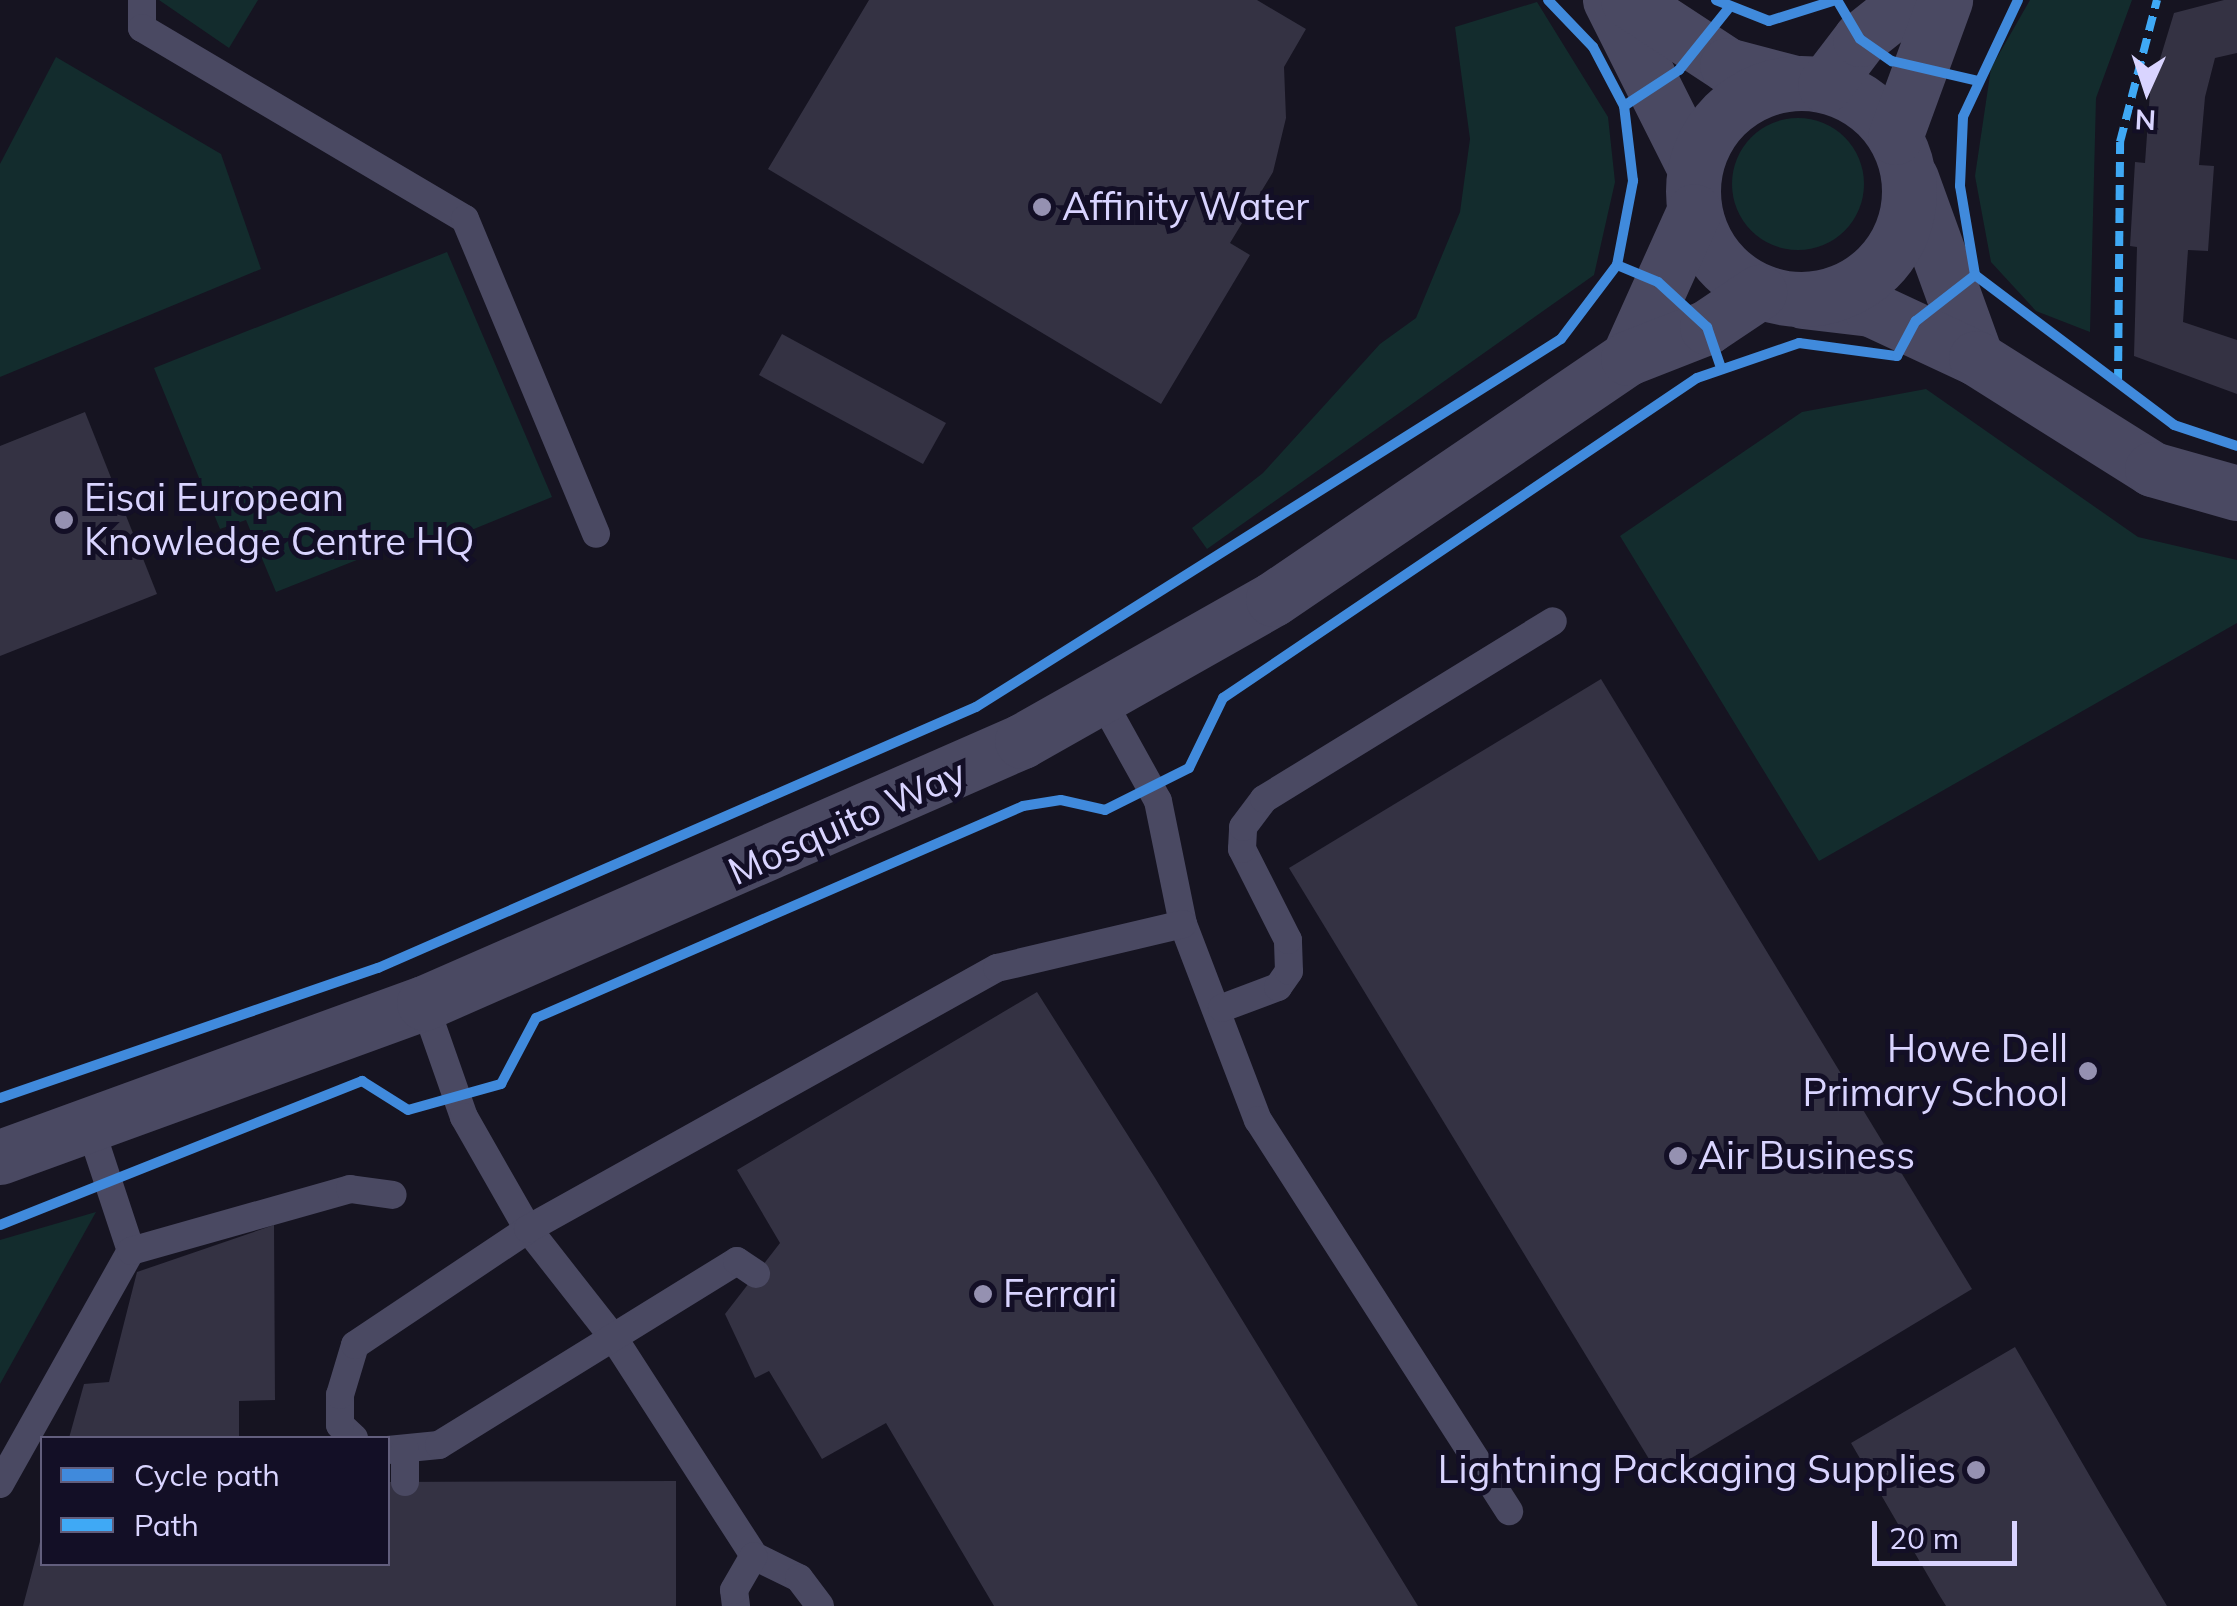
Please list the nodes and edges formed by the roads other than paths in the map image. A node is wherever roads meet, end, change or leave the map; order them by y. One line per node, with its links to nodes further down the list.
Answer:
1 (142, 0): 13 (lane)
2 (1610, 0): 8 (street)
3 (1628, 0): 6 (street)
4 (1909, 0): 6 (street)
5 (1945, 0): 7 (street)
6 (1810, 84): 7 (street); 8 (street)
7 (1903, 157): 9 (street); 11 (street)
8 (1692, 186): 9 (street); 10 (street)
9 (1781, 297): 10 (street, Mosquito Way); 11 (street)
10 (1628, 358): 15 (street, Mosquito Way)
11 (1976, 358): 12 (street)
12 (2237, 493)
13 (596, 534)
14 (1553, 621): 18 (lane)
15 (1102, 700): 16 (lane); 17 (street, Mosquito Way)
16 (1183, 924): 18 (lane); 22 (lane)
17 (424, 1003): 19 (street, Mosquito Way); 22 (lane)
18 (1222, 1008): 30 (lane)
19 (90, 1127): 20 (street, Mosquito Way); 23 (lane)
20 (0, 1157)
21 (393, 1195): 23 (lane)
22 (528, 1229): 25 (lane); 26 (lane)
23 (131, 1252): 29 (lane)
24 (756, 1274): 25 (lane)
25 (615, 1340): 27 (lane); 31 (lane)
26 (352, 1436)
27 (396, 1450): 28 (lane)
28 (405, 1482)
29 (0, 1484)
30 (1510, 1511)
31 (754, 1556): 32 (lane); 33 (lane)
32 (736, 1606)
33 (820, 1606)

